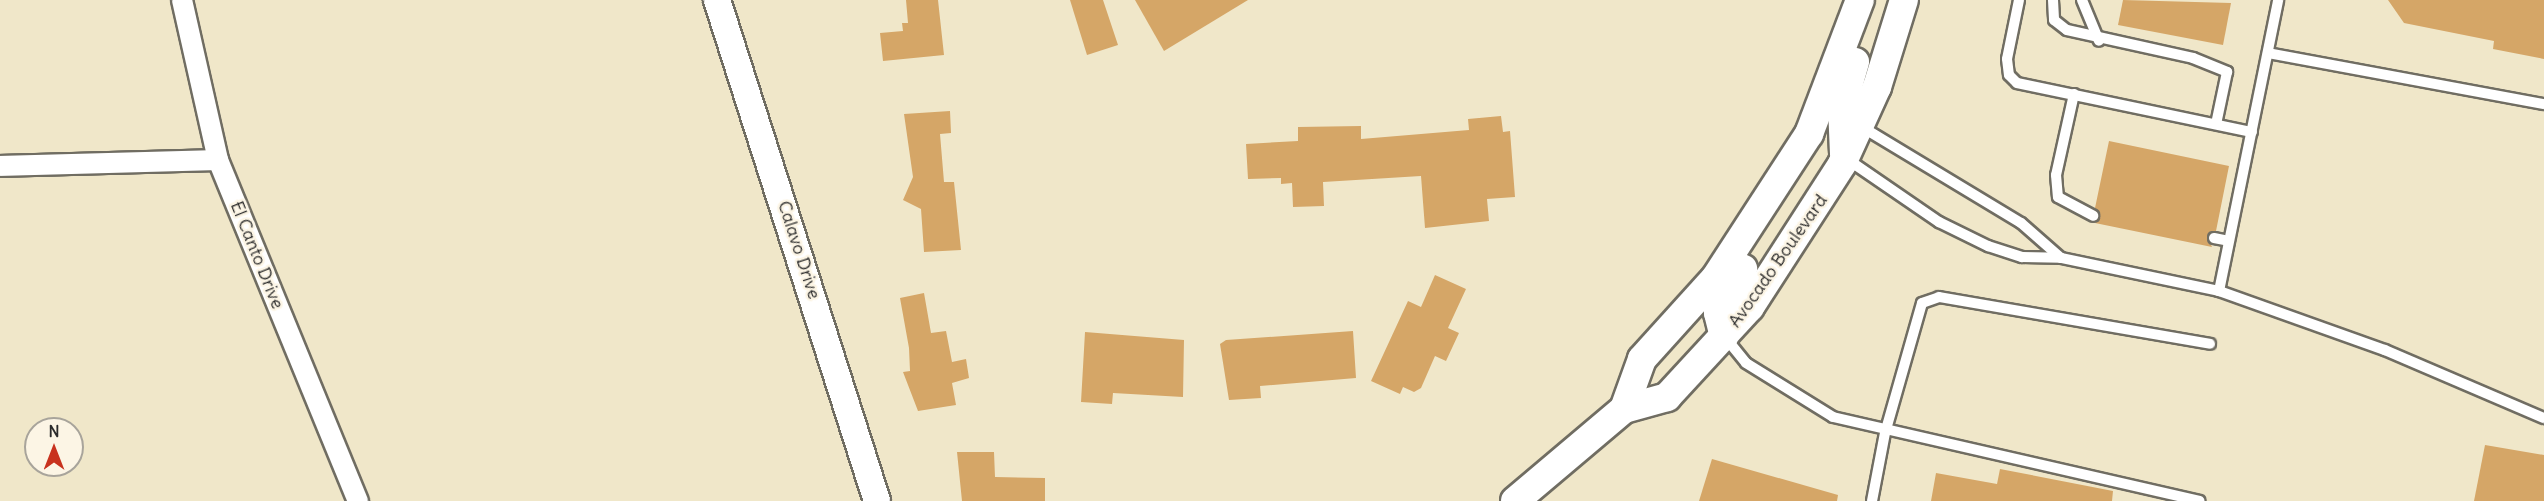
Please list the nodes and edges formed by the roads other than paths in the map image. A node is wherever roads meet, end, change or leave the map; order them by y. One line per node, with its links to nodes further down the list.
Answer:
1 (182, 0): 18 (street, El Canto Drive)
2 (717, 0): 32 (street, Calavo Drive)
3 (1860, 0): 20 (main road)
4 (1876, 0): 17 (main road)
5 (1904, 0): 15 (main road, Avocado Boulevard)
6 (2019, 0): 12 (lane)
7 (2053, 0): 10 (lane)
8 (2082, 0): 10 (lane)
9 (2278, 0): 11 (lane)
10 (2099, 41): 14 (lane)
11 (2268, 53): 13 (lane); 16 (lane)
12 (2074, 94): 14 (lane); 21 (lane)
13 (2544, 104)
14 (2216, 124): 16 (lane)
15 (1860, 126): 17 (main road, Avocado Boulevard); 24 (lane)
16 (2252, 132): 23 (lane)
17 (1845, 158): 24 (lane); 26 (main road, Avocado Boulevard)
18 (218, 160): 19 (street); 31 (street, El Canto Drive)
19 (0, 166)
20 (1780, 183): 26 (main road); 28 (main road)
21 (2093, 216)
22 (2214, 238): 23 (lane)
23 (2229, 241): 25 (lane)
24 (2061, 258): 25 (lane)
25 (2219, 291): 29 (lane)
26 (1724, 337): 28 (main road, Avocado Boulevard); 30 (lane)
27 (2210, 344): 30 (lane)
28 (1624, 409): 33 (main road, Avocado Boulevard)
29 (2544, 418)
30 (1885, 433): 34 (lane); 35 (lane)
31 (358, 501)
32 (878, 501)
33 (1515, 501)
34 (1872, 501)
35 (2200, 501)

